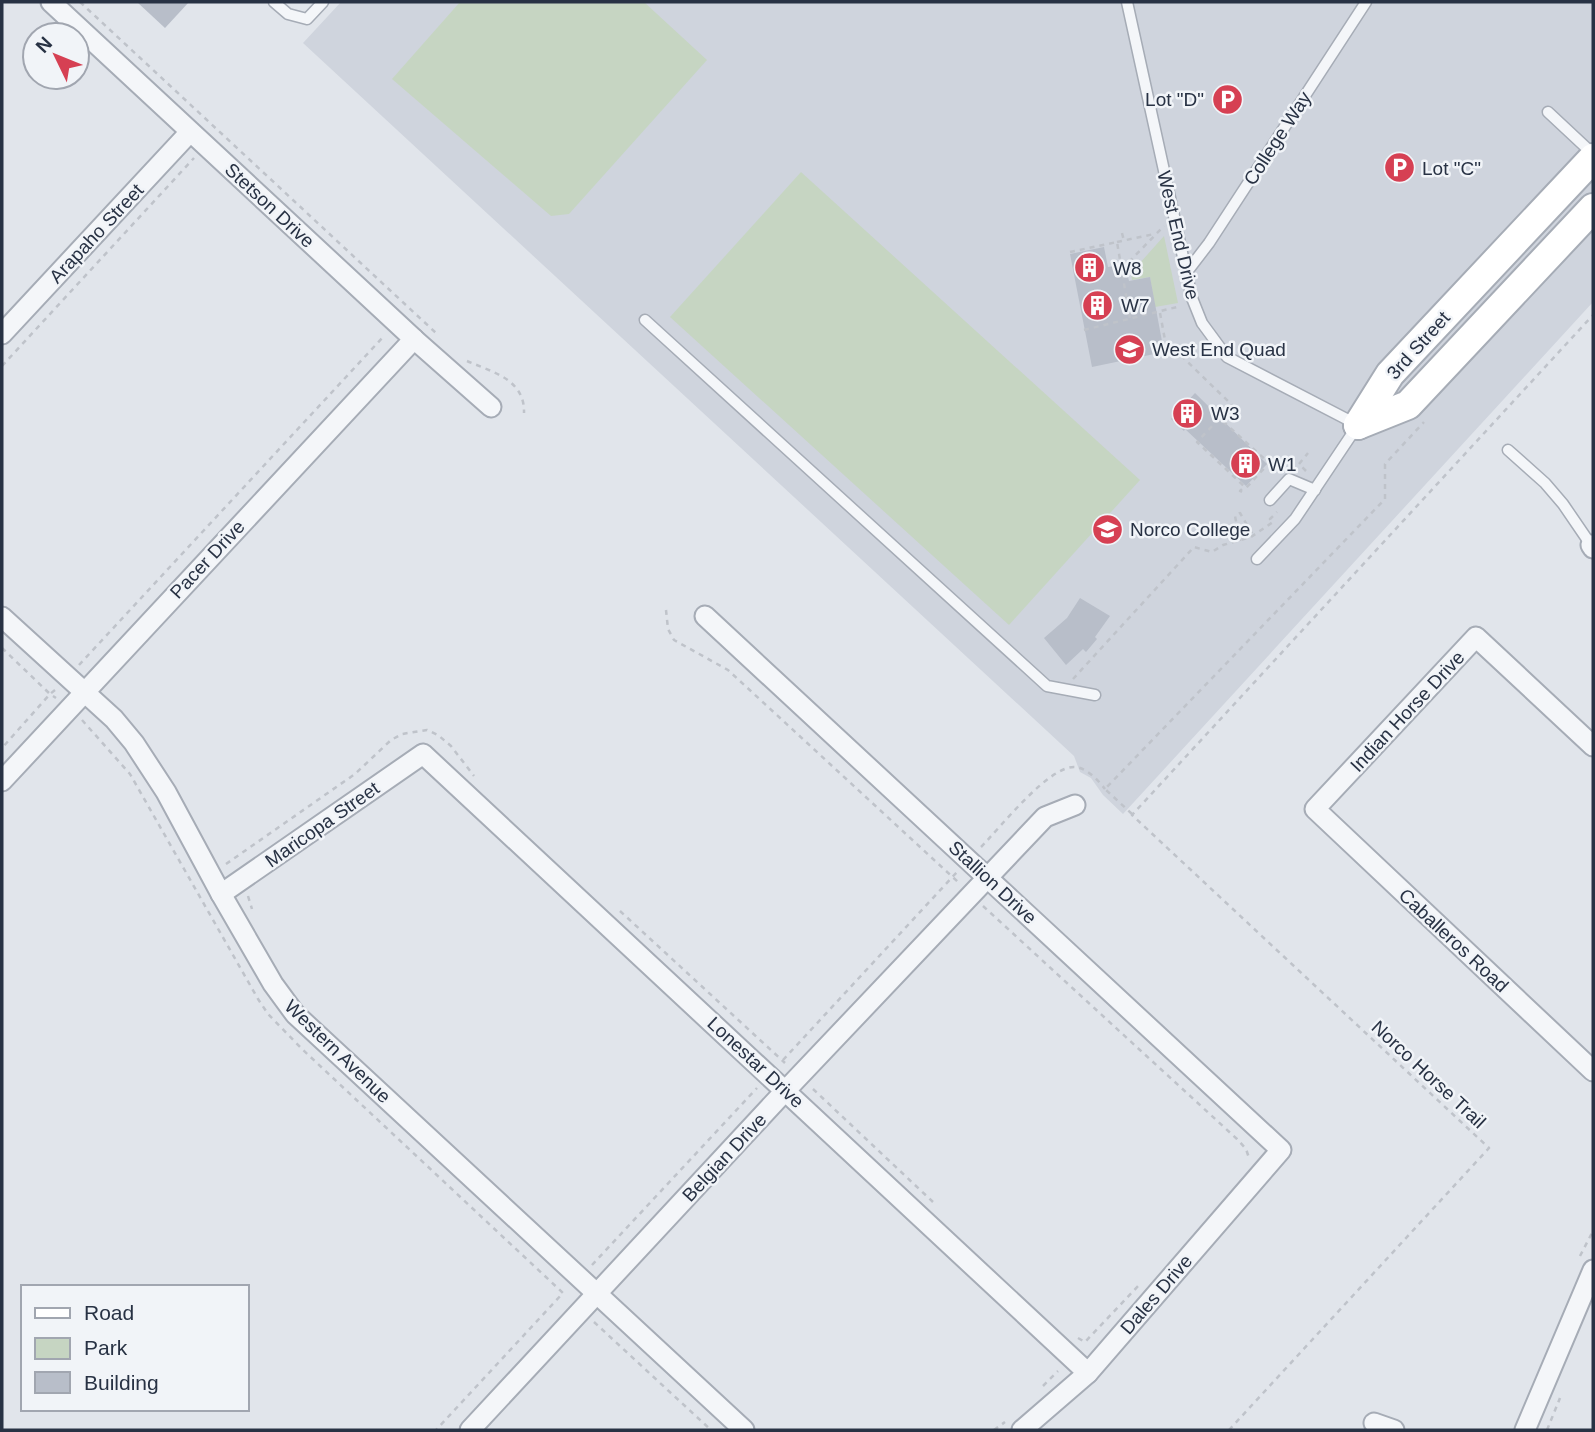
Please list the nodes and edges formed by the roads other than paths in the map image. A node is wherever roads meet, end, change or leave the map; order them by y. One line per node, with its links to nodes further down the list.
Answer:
1 (51, 2): 7 (street, Stetson Drive)
2 (274, 2): 3 (lane)
3 (323, 2)
4 (1127, 2): 10 (lane, West End Drive)
5 (1366, 2): 10 (lane, College Way)
6 (1548, 112): 8 (lane)
7 (190, 132): 12 (street, Arapaho Street); 13 (street, Stetson Drive)
8 (1593, 156): 15 (street, 3rd Street)
9 (1593, 208): 15 (street, 3rd Street)
10 (1186, 273): 15 (lane, West End Drive)
11 (645, 320): 24 (lane)
12 (2, 334)
13 (414, 339): 14 (street, Stetson Drive); 23 (street, Pacer Drive)
14 (491, 407)
15 (1358, 425): 17 (lane)
16 (1508, 450): 19 (lane)
17 (1315, 490): 18 (lane); 20 (lane)
18 (1270, 500)
19 (1592, 546)
20 (1257, 559)
21 (705, 616): 30 (street, Stallion Drive)
22 (2, 617): 23 (street, Western Avenue)
23 (83, 692): 27 (street, Pacer Drive); 31 (street, Western Avenue)
24 (1095, 695)
25 (1593, 746): 29 (street, Indian Horse Drive)
26 (423, 754): 31 (street, Maricopa Street); 33 (street, Lonestar Drive)
27 (2, 781)
28 (1075, 805): 30 (street, Belgian Drive)
29 (1315, 808): 32 (street, Caballeros Road)
30 (988, 877): 33 (street, Belgian Drive); 34 (street, Stallion Drive)
31 (221, 894): 36 (street, Western Avenue)
32 (1593, 1072)
33 (793, 1083): 36 (street, Belgian Drive); 37 (street, Lonestar Drive)
34 (1281, 1150): 37 (street, Dales Drive)
35 (1593, 1270): 43 (street)
36 (596, 1294): 40 (street, Belgian Drive); 41 (street, Western Avenue)
37 (1088, 1373): 39 (street, Dales Drive)
38 (1374, 1423): 42 (street)
39 (1015, 1425)
40 (470, 1430)
41 (744, 1430)
42 (1394, 1430)
43 (1525, 1430)

